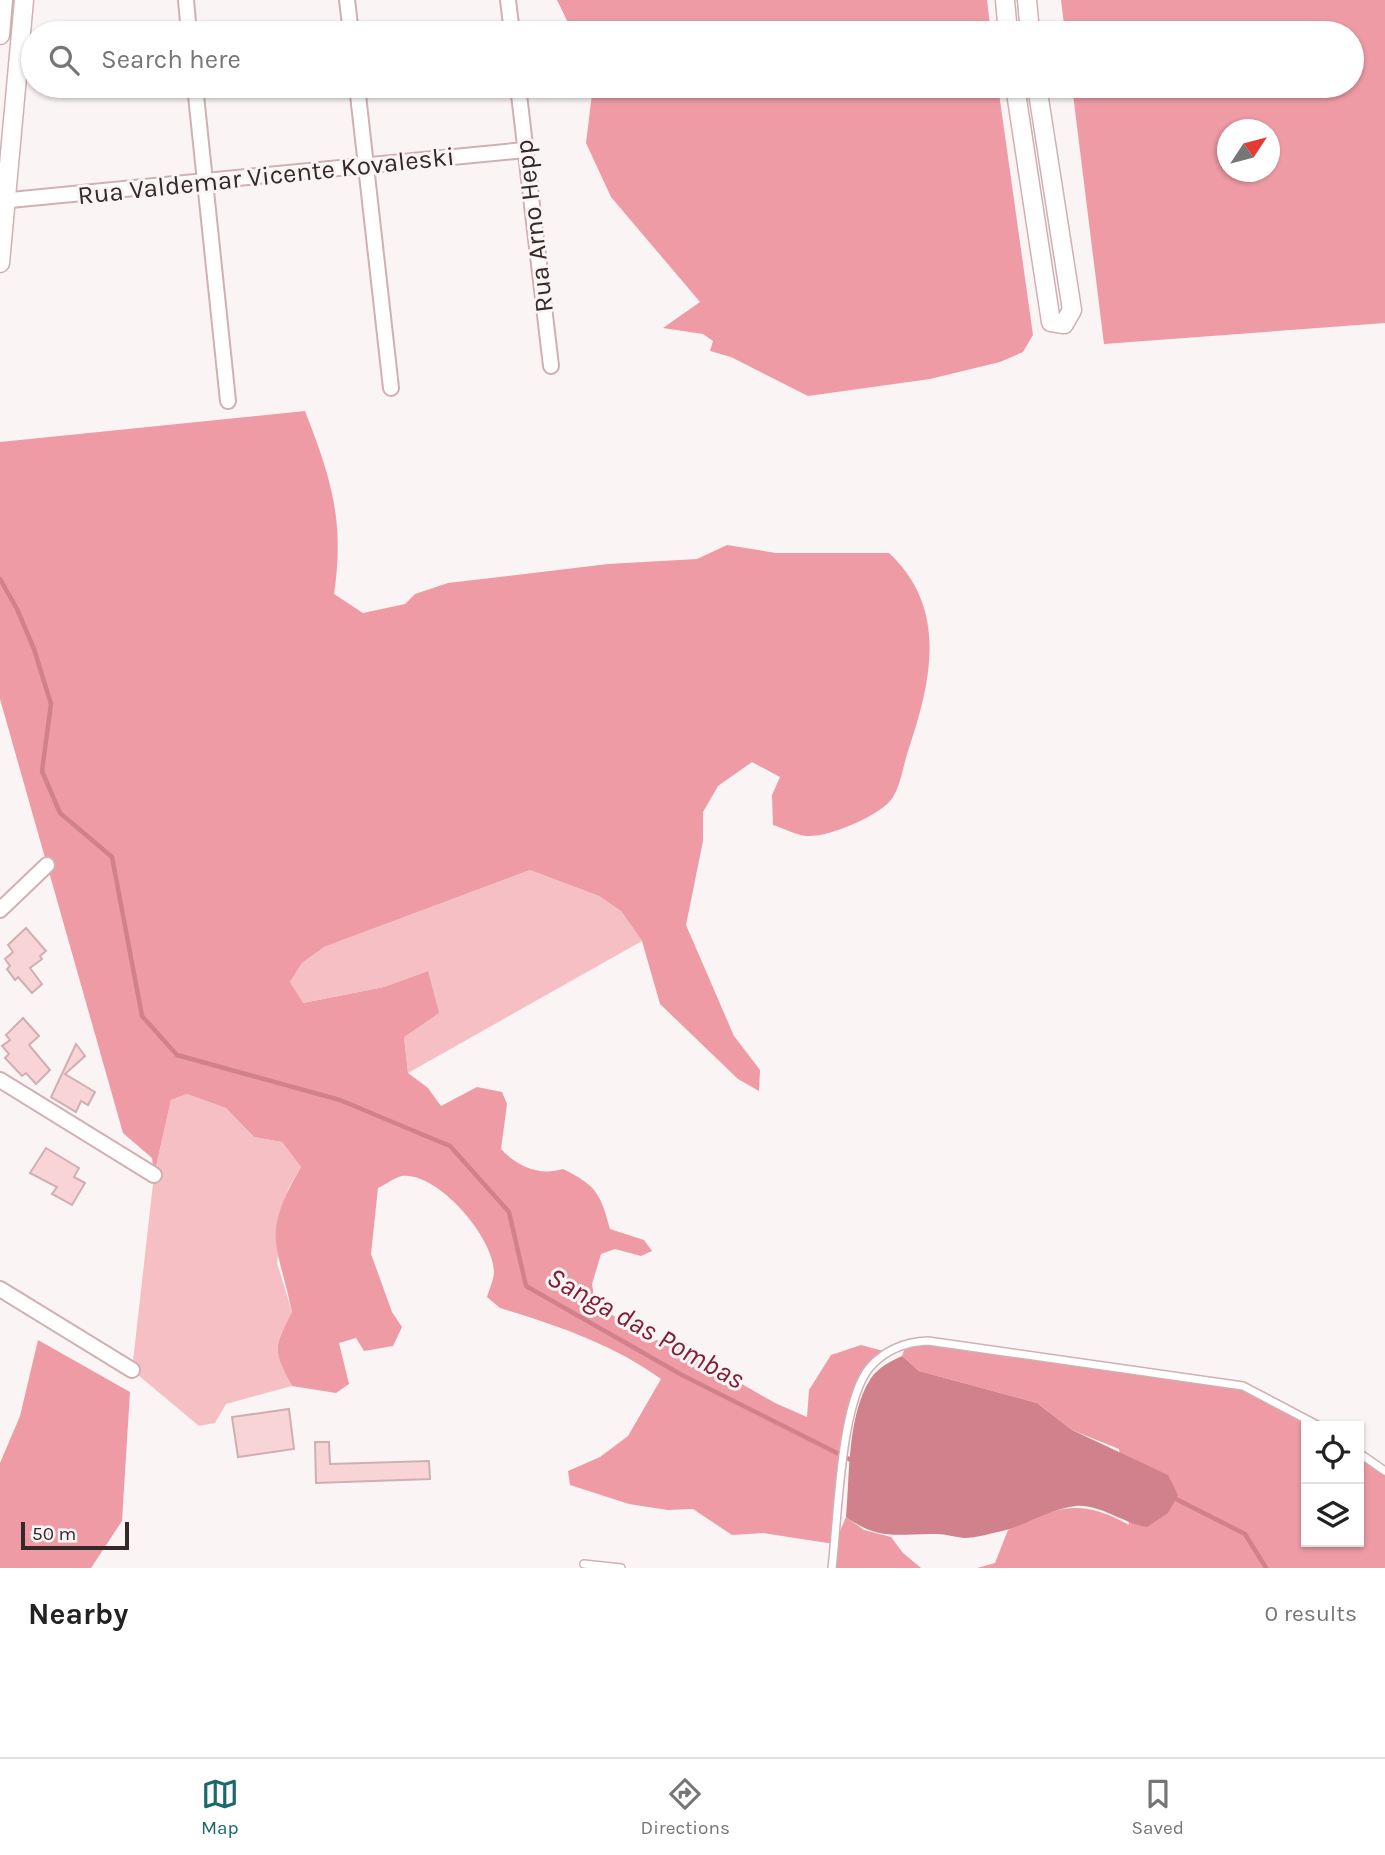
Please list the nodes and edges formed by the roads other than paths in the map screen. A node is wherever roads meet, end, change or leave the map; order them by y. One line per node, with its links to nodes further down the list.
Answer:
1 (3, 0): 15 (street)
2 (24, 0): 8 (street)
3 (186, 0): 9 (street)
4 (347, 0): 10 (street)
5 (508, 0): 11 (street)
6 (1005, 0): 12 (street)
7 (1027, 0): 13 (street)
8 (22, 21)
9 (188, 21)
10 (350, 21)
11 (511, 21)
12 (1007, 21)
13 (1029, 21)
14 (21, 29): 24 (street)
15 (0, 36)
16 (196, 98): 23 (street)
17 (358, 98): 22 (street)
18 (519, 98): 21 (street, Rua Arno Hepp)
19 (1017, 98): 20 (street)
20 (1039, 98)
21 (525, 150): 22 (street, Rua Valdemar Vicente Kovaleski); 26 (street, Rua Arno Hepp)
22 (366, 166): 23 (street, Rua Valdemar Vicente Kovaleski); 27 (street)
23 (205, 182): 24 (street, Rua Valdemar Vicente Kovaleski); 28 (street)
24 (3, 201): 25 (street)
25 (0, 263)
26 (551, 366)
27 (391, 388)
28 (228, 401)
29 (47, 865): 30 (street)
30 (0, 910)
31 (0, 1080): 32 (street)
32 (154, 1175)
33 (0, 1289): 34 (street)
34 (132, 1370)
35 (1310, 1421): 40 (lane)
36 (1364, 1456): 37 (lane)
37 (1385, 1471)
38 (584, 1564): 39 (lane)
39 (621, 1568)
40 (832, 1568)

